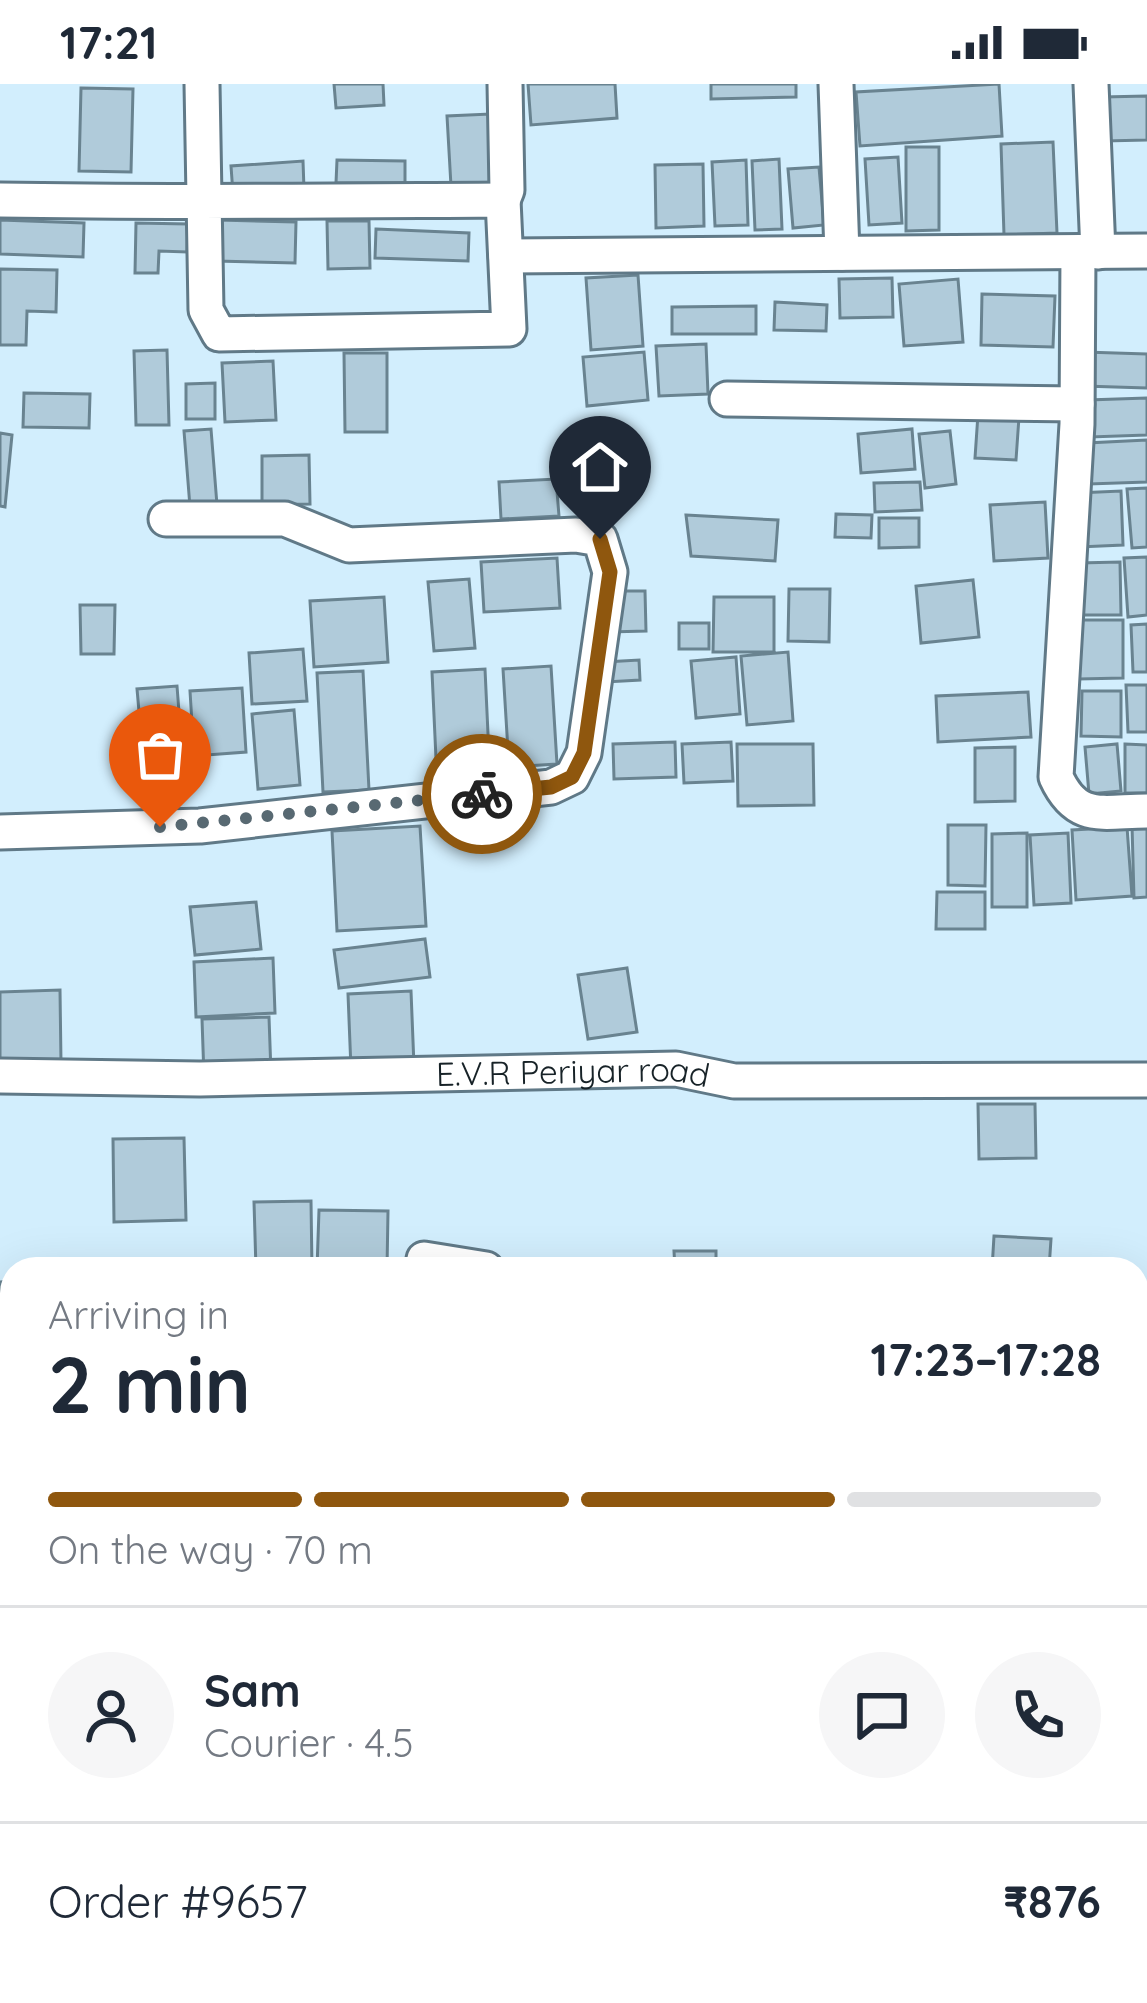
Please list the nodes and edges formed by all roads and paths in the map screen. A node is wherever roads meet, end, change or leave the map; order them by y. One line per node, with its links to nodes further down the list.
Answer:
1 (202, 84): 7 (street)
2 (505, 84): 6 (street)
3 (836, 84): 10 (street)
4 (1091, 84): 9 (street)
5 (0, 200): 7 (street)
6 (503, 200): 7 (street); 11 (street)
7 (205, 202): 11 (street)
8 (1147, 251): 9 (street)
9 (1088, 252): 10 (street); 13 (street)
10 (842, 253): 11 (street)
11 (506, 256)
12 (728, 399): 13 (street)
13 (1077, 404): 15 (street)
14 (166, 519): 16 (street)
15 (1147, 811)
16 (0, 832)
17 (0, 1076): 18 (street, E.V.R Periyar road)
18 (1147, 1080)

